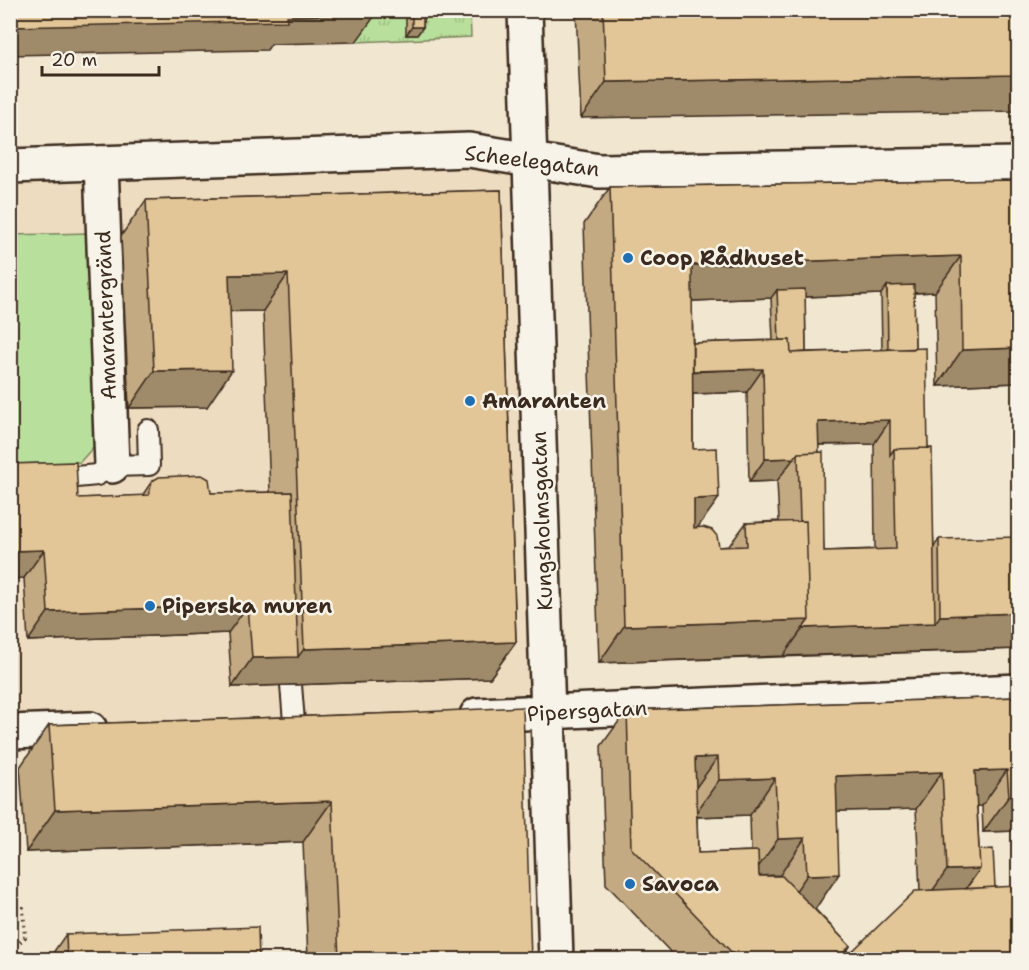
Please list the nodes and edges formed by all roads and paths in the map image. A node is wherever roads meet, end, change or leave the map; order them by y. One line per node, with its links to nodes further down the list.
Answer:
1 (525, 10): 2 (street, Kungsholmsgatan)
2 (530, 160): 3 (street, Scheelegatan); 4 (street, Scheelegatan); 11 (street, Kungsholmsgatan)
3 (101, 163): 5 (street, Scheelegatan); 7 (street, Amarantergränd)
4 (1018, 165)
5 (10, 166)
6 (148, 430): 7 (lane)
7 (112, 466): 8 (lane)
8 (10, 481)
9 (291, 685): 13 (lane)
10 (1018, 691): 11 (street, Pipersgatan)
11 (549, 712): 12 (street, Pipersgatan); 19 (street, Kungsholmsgatan)
12 (444, 716)
13 (306, 722): 14 (street)
14 (261, 723)
15 (114, 728): 16 (street)
16 (10, 732)
17 (10, 909): 18 (path)
18 (10, 952)
19 (556, 960)

